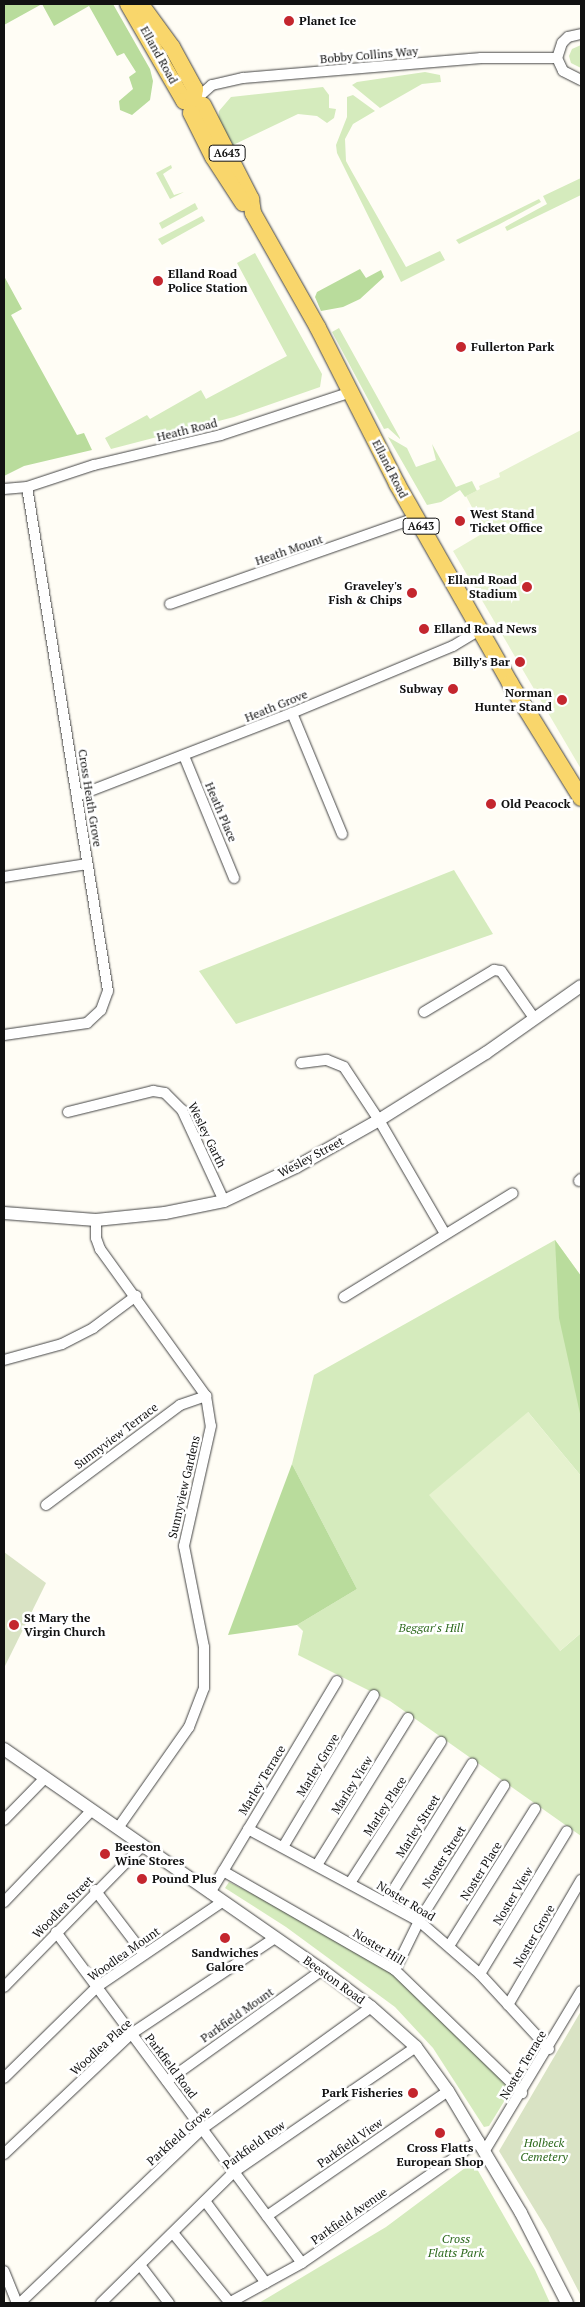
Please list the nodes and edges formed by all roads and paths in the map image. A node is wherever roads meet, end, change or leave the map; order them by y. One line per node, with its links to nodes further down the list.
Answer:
1 (128, 4): 6 (main road, Elland Road / A643)
2 (140, 4): 6 (main road, Elland Road)
3 (581, 34): 4 (street)
4 (558, 58): 5 (street); 6 (street, Bobby Collins Way)
5 (581, 80)
6 (191, 104): 7 (main road, Elland Road / A643)
7 (351, 392): 8 (street, Heath Road); 10 (main road, Elland Road / A643)
8 (27, 487): 9 (street, Heath Road); 15 (street, Cross Heath Grove)
9 (4, 489)
10 (416, 518): 11 (street, Heath Mount); 12 (main road, Elland Road / A643)
11 (170, 604)
12 (480, 630): 13 (street, Heath Grove); 16 (main road, Elland Road / A643)
13 (292, 713): 14 (street, Heath Grove); 17 (street)
14 (184, 756): 15 (street, Heath Grove); 20 (street, Heath Place)
15 (77, 796): 18 (street, Cross Heath Grove)
16 (581, 798)
17 (342, 834)
18 (88, 864): 19 (street); 24 (street, Cross Heath Grove)
19 (4, 877)
20 (234, 878)
21 (581, 986): 23 (street, Wesley Street)
22 (424, 1012): 23 (street)
23 (534, 1018): 27 (street, Wesley Street)
24 (4, 1035)
25 (301, 1063): 27 (street)
26 (68, 1112): 29 (street, Wesley Garth)
27 (379, 1120): 29 (street, Wesley Street); 32 (street)
28 (513, 1192): 32 (street)
29 (224, 1201): 31 (street, Wesley Street)
30 (4, 1213): 31 (street, Wesley Street)
31 (96, 1220): 33 (street, Sunnyview Gardens)
32 (444, 1232): 34 (street)
33 (136, 1296): 35 (street); 36 (street, Sunnyview Gardens)
34 (344, 1297)
35 (4, 1360)
36 (206, 1396): 37 (street, Sunnyview Terrace); 49 (street, Sunnyview Gardens)
37 (46, 1504)
38 (337, 1681): 50 (street, Marley Terrace)
39 (374, 1695): 53 (street, Marley Grove)
40 (408, 1718): 54 (street, Marley View)
41 (441, 1742): 57 (street, Marley Place)
42 (4, 1749): 44 (street, Beeston Road)
43 (472, 1764): 62 (street, Marley Street)
44 (45, 1778): 47 (street, Beeston Road); 48 (street)
45 (504, 1786): 63 (street, Noster Street)
46 (535, 1809): 66 (street, Noster Place)
47 (92, 1810): 49 (street, Beeston Road); 60 (street)
48 (4, 1820)
49 (118, 1828): 52 (street, Beeston Road)
50 (248, 1829): 53 (street, Noster Road); 55 (street, Marley Terrace)
51 (567, 1831): 70 (street, Noster View)
52 (142, 1846): 58 (street, Woodlea Street); 59 (street, Beeston Road)
53 (283, 1847): 54 (street, Noster Road)
54 (317, 1865): 57 (street, Noster Road)
55 (224, 1871): 59 (street, Marley Terrace); 69 (street, Noster Hill)
56 (581, 1880): 74 (street, Noster Grove)
57 (350, 1883): 62 (street, Noster Road)
58 (95, 1890): 64 (street, Woodlea Street); 67 (street)
59 (210, 1894): 61 (street, Beeston Road)
60 (4, 1902)
61 (222, 1902): 65 (street, Beeston Road); 67 (street, Woodlea Mount)
62 (386, 1902): 63 (street, Noster Road)
63 (419, 1921): 66 (street, Noster Road); 69 (street, Noster Street)
64 (56, 1932): 71 (street, Parkfield Road); 72 (street, Woodlea Street)
65 (275, 1938): 68 (street, Beeston Road); 76 (street, Woodlea Place)
66 (449, 1946): 70 (street, Noster Road)
67 (144, 1954): 71 (street, Woodlea Mount)
68 (322, 1970): 75 (street, Beeston Road); 80 (street, Parkfield Mount)
69 (395, 1970): 82 (street, Noster Hill)
70 (480, 1974): 74 (street, Noster Road)
71 (98, 1986): 76 (street, Parkfield Road); 79 (street, Woodlea Mount)
72 (4, 1987)
73 (581, 1991): 78 (street, Noster Terrace)
74 (508, 2005): 78 (street, Noster Road)
75 (371, 2007): 77 (street, Beeston Road); 83 (street, Parkfield Grove)
76 (131, 2034): 80 (street, Parkfield Road); 85 (street, Woodlea Place)
77 (416, 2046): 81 (street, Beeston Road); 86 (street, Parkfield Row)
78 (549, 2049): 82 (street, Noster Terrace)
79 (4, 2078)
80 (167, 2081): 83 (street, Parkfield Road)
81 (448, 2091): 84 (street, Beeston Road); 88 (street, Parkfield View)
82 (522, 2093): 84 (street, Noster Terrace)
83 (202, 2129): 86 (street, Parkfield Road); 94 (street, Parkfield Grove)
84 (482, 2146): 90 (street, Parkfield Avenue); 98 (street, Beeston Road)
85 (4, 2154)
86 (234, 2172): 87 (street, Parkfield Row); 88 (street, Parkfield Road)
87 (205, 2201): 89 (street, Parkfield Row); 93 (street)
88 (267, 2216): 90 (street, Parkfield Road)
89 (173, 2233): 91 (street, Parkfield Row); 97 (street)
90 (302, 2263): 93 (street, Parkfield Avenue)
91 (140, 2265): 95 (street, Parkfield Row); 96 (street)
92 (4, 2271): 94 (street)
93 (266, 2283): 97 (street, Parkfield Avenue)
94 (18, 2303)
95 (101, 2303)
96 (169, 2303)
97 (229, 2303)
98 (567, 2303)

